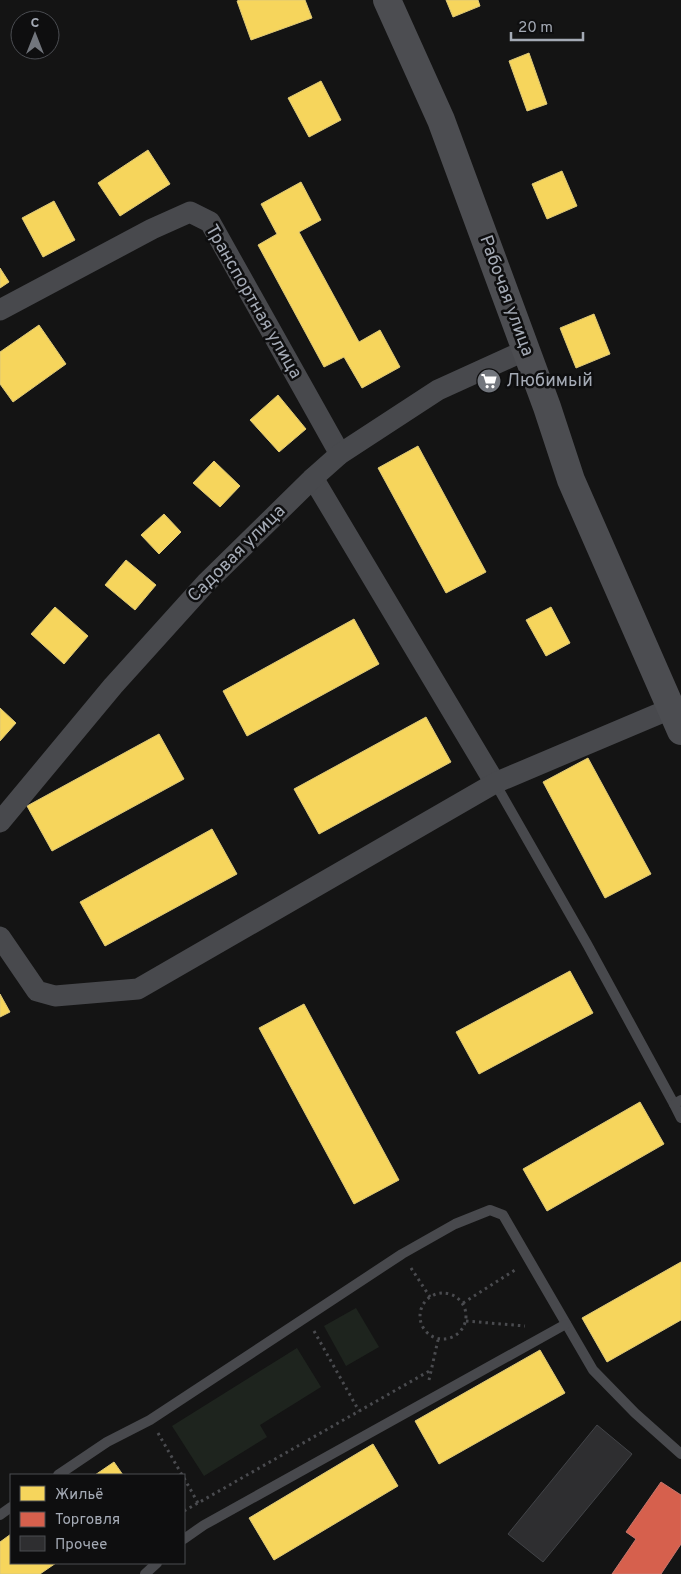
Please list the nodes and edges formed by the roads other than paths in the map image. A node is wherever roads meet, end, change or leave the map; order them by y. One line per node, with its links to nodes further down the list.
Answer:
1 (387, 0): 3 (main road, Рабочая улица)
2 (0, 310): 4 (street, Транспортная улица)
3 (526, 350): 4 (street, Садовая улица); 6 (main road, Рабочая улица)
4 (340, 454): 5 (street, Садовая улица)
5 (313, 478): 7 (street); 8 (street, Садовая улица)
6 (676, 720): 7 (street)
7 (494, 783): 9 (street); 10 (lane)
8 (0, 822)
9 (0, 937)
10 (678, 1102): 11 (lane)
11 (681, 1118)
12 (566, 1324): 13 (lane); 14 (lane); 15 (lane)
13 (681, 1454)
14 (59, 1474)
15 (185, 1538)
16 (156, 1564): 17 (lane)
17 (145, 1574)

